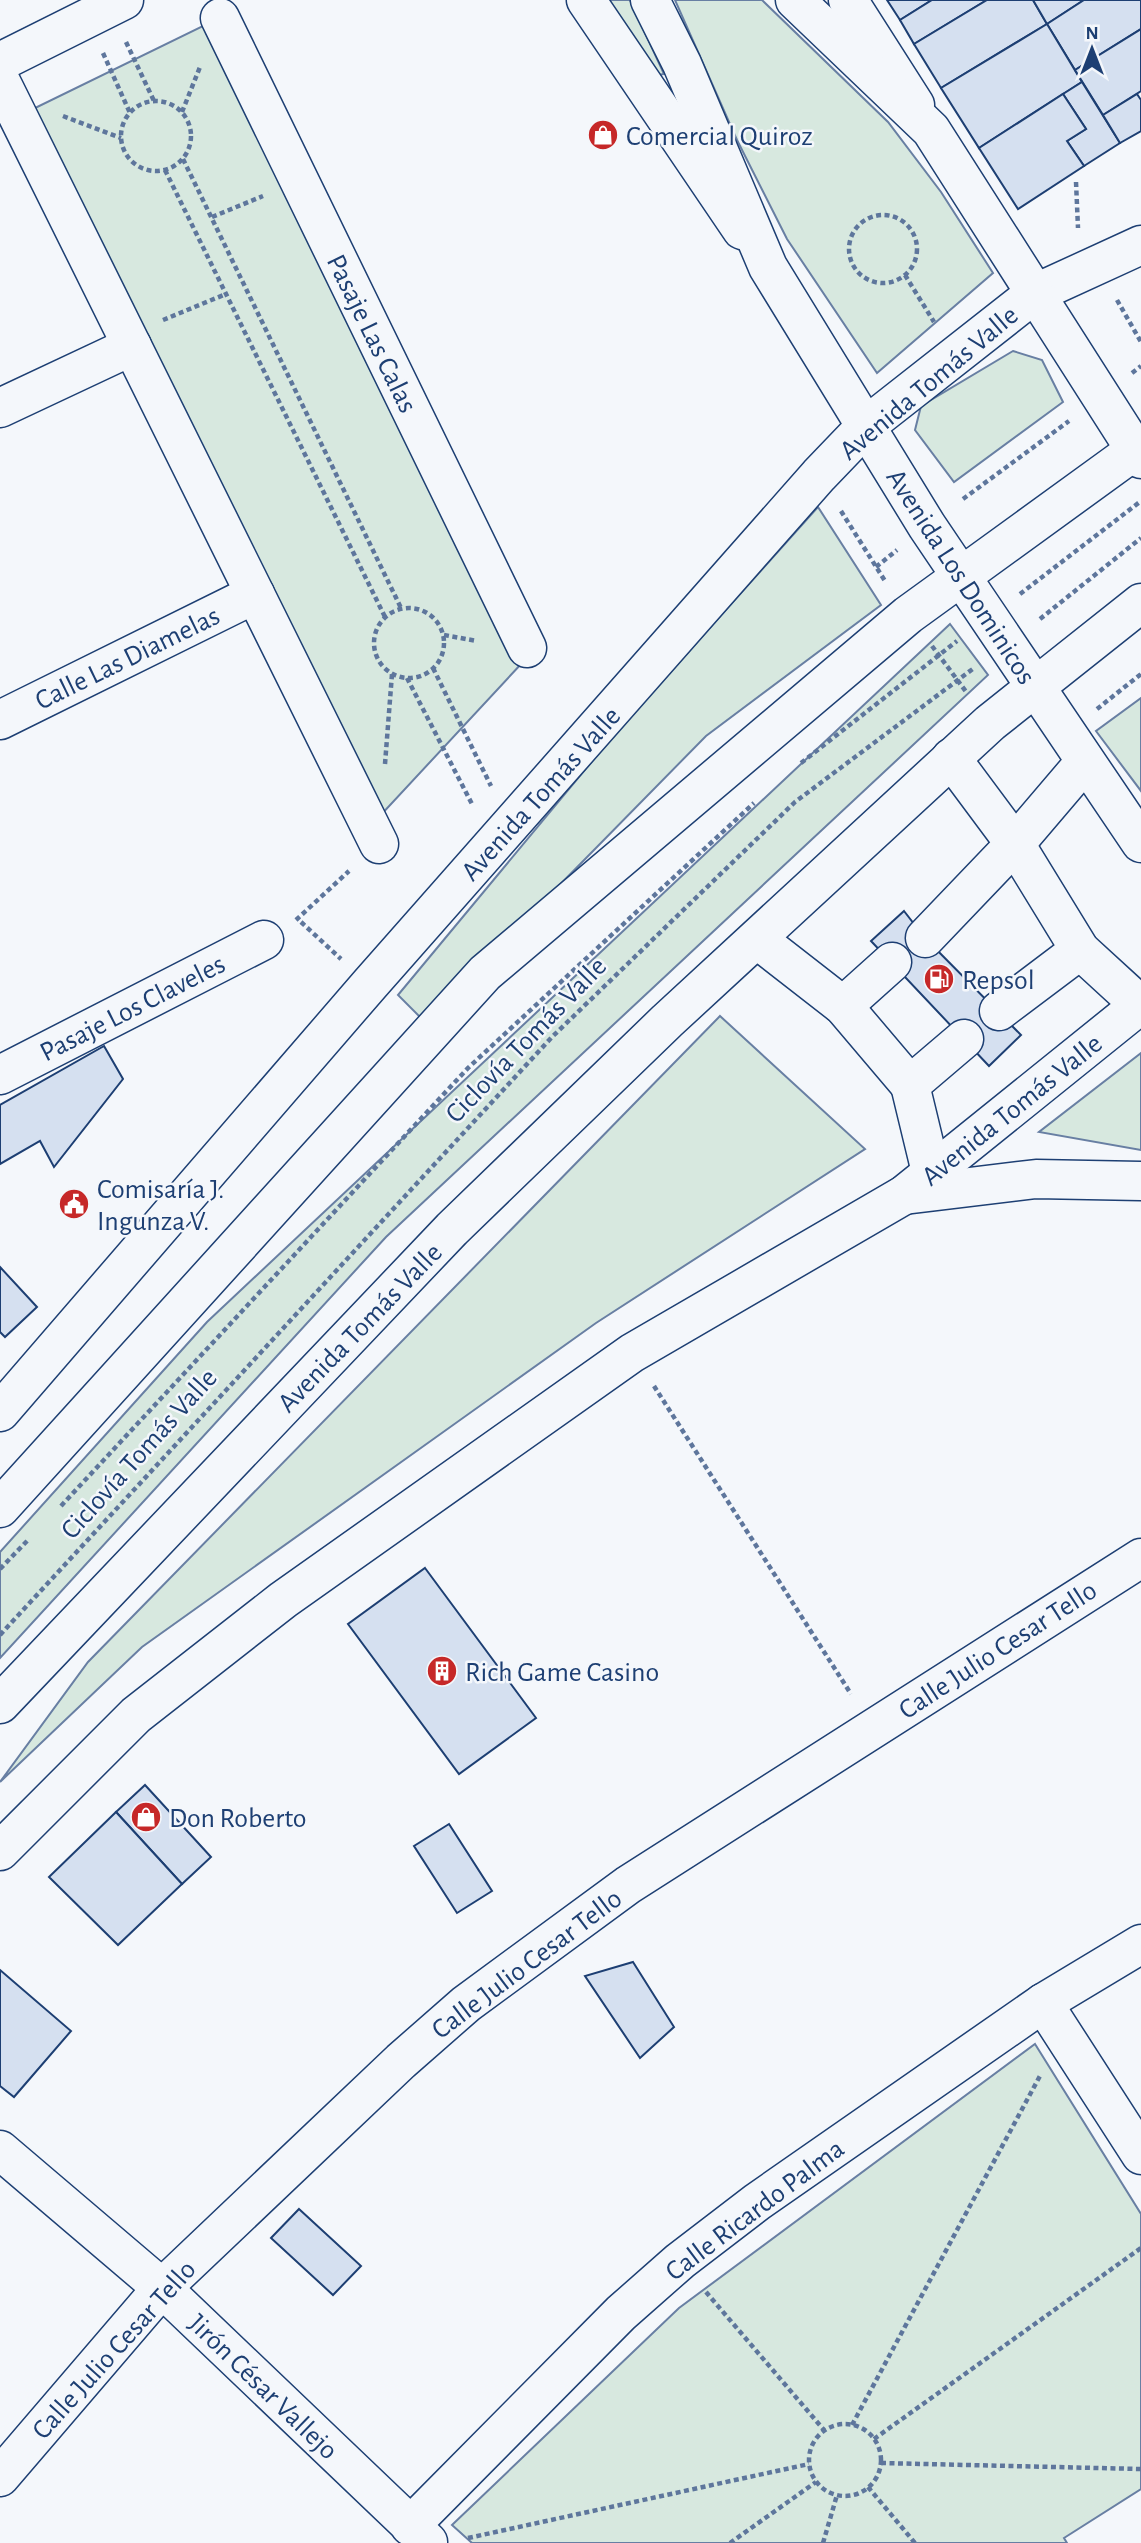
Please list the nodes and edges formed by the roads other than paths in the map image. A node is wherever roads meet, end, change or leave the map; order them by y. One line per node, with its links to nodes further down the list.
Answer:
1 (586, 0): 11 (main road, Avenida Los Dominicos)
2 (650, 0): 11 (main road, Avenida Los Dominicos)
3 (795, 0): 9 (main road)
4 (848, 0): 9 (main road)
5 (107, 9): 7 (main road)
6 (219, 18): 20 (main road, Pasaje Las Calas)
7 (0, 62)
8 (0, 80): 13 (main road)
9 (931, 130): 12 (main road)
10 (1141, 245): 12 (main road, Avenida Tomás Valle)
11 (768, 267): 15 (main road, Avenida Los Dominicos)
12 (1034, 294): 15 (main road, Avenida Tomás Valle); 16 (main road)
13 (130, 341): 14 (main road); 18 (main road)
14 (0, 408)
15 (866, 426): 17 (main road, Avenida Los Dominicos); 41 (main road, Avenida Tomás Valle)
16 (1139, 452): 17 (main road)
17 (959, 575): 21 (main road, Avenida Los Dominicos); 42 (main road)
18 (255, 594): 22 (main road, Calle Las Diamelas); 26 (main road)
19 (1141, 603): 21 (main road, Avenida Tomás Valle)
20 (527, 648)
21 (1034, 687): 23 (main road, Avenida Tomás Valle); 24 (main road, Avenida Los Dominicos)
22 (0, 720)
23 (951, 758): 27 (main road); 29 (main road, Avenida Tomás Valle)
24 (1084, 763): 25 (main road, Avenida Los Dominicos); 27 (main road)
25 (1141, 843)
26 (379, 844)
27 (1015, 844): 28 (main road); 31 (main road)
28 (925, 938)
29 (757, 939): 34 (main road); 44 (main road, Avenida Tomás Valle)
30 (264, 940): 37 (main road, Pasaje Los Claveles)
31 (1080, 950): 33 (main road); 35 (main road)
32 (892, 962): 34 (main road)
33 (1140, 1005): 40 (main road, Avenida Tomás Valle)
34 (843, 1006): 38 (main road)
35 (999, 1011)
36 (964, 1039): 38 (main road)
37 (0, 1074)
38 (910, 1086): 40 (main road)
39 (1141, 1181): 40 (main road)
40 (918, 1183): 45 (main road, Avenida Tomás Valle)
41 (0, 1412)
42 (0, 1508)
43 (1141, 1558): 50 (main road, Calle Julio Cesar Tello)
44 (0, 1704)
45 (0, 1851)
46 (1141, 1944): 47 (main road, Calle Ricardo Palma)
47 (1053, 2018): 49 (main road); 52 (main road, Calle Ricardo Palma)
48 (0, 2150): 50 (main road, Jirón César Vallejo)
49 (1141, 2155)
50 (162, 2288): 51 (main road, Calle Julio Cesar Tello); 52 (main road, Jirón César Vallejo)
51 (0, 2477)
52 (432, 2536)

